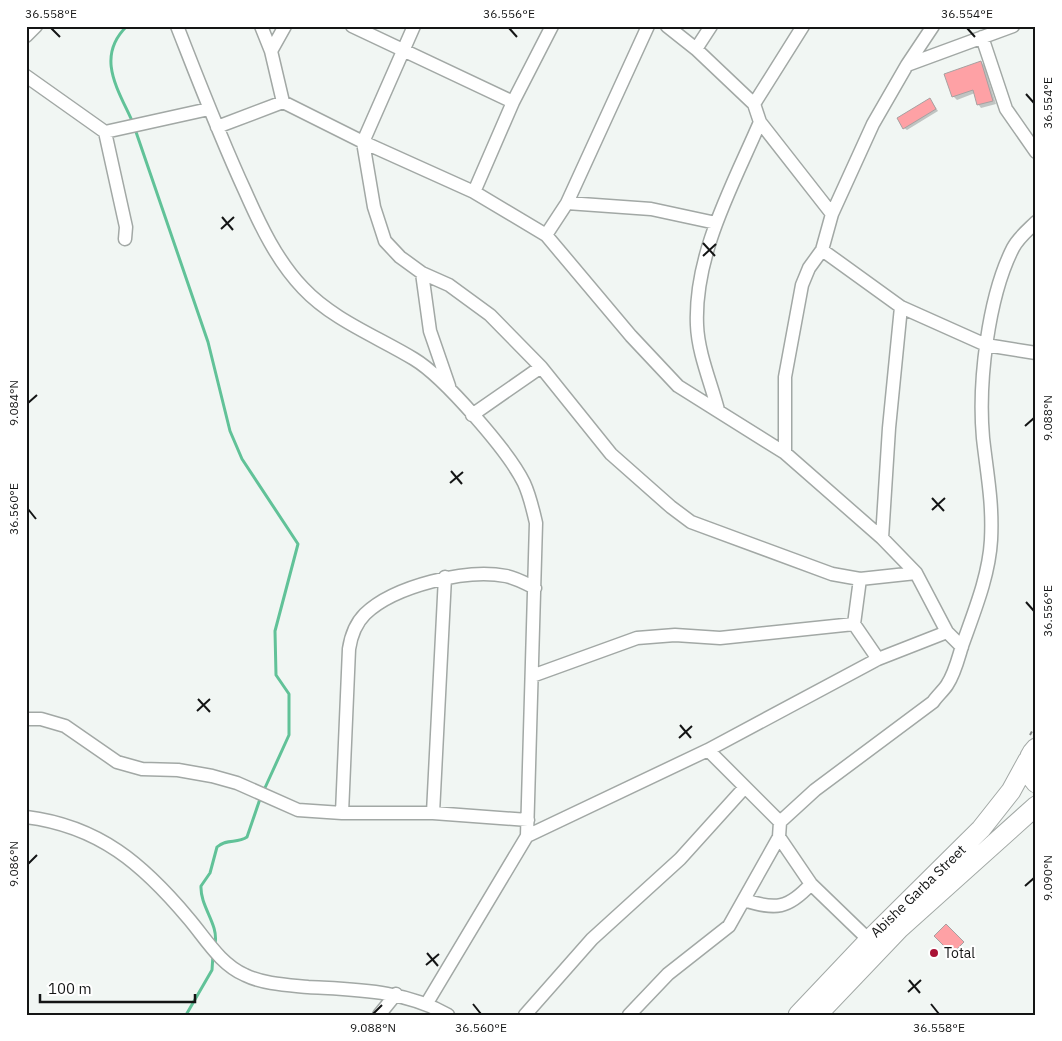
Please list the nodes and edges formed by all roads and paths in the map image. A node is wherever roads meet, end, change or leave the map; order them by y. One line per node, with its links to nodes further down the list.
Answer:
1 (36, 26): 14 (street)
2 (177, 26): 24 (street)
3 (260, 26): 18 (street)
4 (285, 26): 18 (street)
5 (352, 26): 16 (street)
6 (414, 26): 16 (street)
7 (552, 26): 22 (street)
8 (648, 26): 31 (street)
9 (667, 26): 17 (street)
10 (711, 26): 17 (street)
11 (803, 26): 23 (street)
12 (933, 26): 19 (street)
13 (1013, 26): 15 (street)
14 (26, 36)
15 (982, 37): 19 (street); 29 (street)
16 (403, 48): 22 (street); 28 (street)
17 (696, 49): 23 (street)
18 (271, 51): 21 (street)
19 (907, 64): 32 (street)
20 (26, 76): 27 (street)
21 (283, 102): 26 (street); 28 (street)
22 (514, 102): 30 (street)
23 (754, 104): 25 (street)
24 (209, 109): 26 (street); 27 (street)
25 (760, 122): 32 (street); 34 (street)
26 (217, 127): 43 (street)
27 (104, 132): 36 (street)
28 (363, 142): 30 (street); 38 (street)
29 (1036, 152)
30 (474, 192): 35 (street)
31 (567, 203): 34 (street); 35 (street)
32 (832, 214): 37 (street)
33 (1036, 222): 40 (street)
34 (716, 223): 44 (street)
35 (546, 235): 44 (street)
36 (125, 239)
37 (822, 250): 39 (street); 46 (street)
38 (422, 273): 42 (street); 43 (street)
39 (901, 307): 40 (street); 47 (street)
40 (986, 345): 41 (street); 54 (street)
41 (1036, 353)
42 (542, 367): 45 (street); 50 (street)
43 (451, 391): 45 (street)
44 (718, 410): 46 (street)
45 (472, 415): 51 (street)
46 (785, 454): 47 (street)
47 (882, 538): 48 (street)
48 (916, 573): 50 (street); 53 (street)
49 (445, 577): 51 (street); 63 (street); 64 (street)
50 (860, 579): 52 (street)
51 (535, 588): 56 (street)
52 (854, 624): 55 (street); 56 (street)
53 (948, 632): 54 (street); 55 (street)
54 (962, 647): 67 (street)
55 (878, 659): 58 (street)
56 (532, 676): 66 (street)
57 (26, 719): 63 (street)
58 (708, 750): 61 (street); 68 (street)
59 (1033, 752): 60 (highway); 70 (highway, Abishe Garba Street)
60 (1036, 783)
61 (745, 787): 67 (street); 79 (street)
62 (1036, 806): 70 (highway, Abishe Garba Street)
63 (342, 813): 64 (street)
64 (433, 813): 66 (street)
65 (26, 817): 75 (street)
66 (528, 820): 68 (street)
67 (780, 822): 69 (street)
68 (527, 836): 76 (street)
69 (779, 837): 71 (street); 72 (street)
70 (938, 883): 73 (highway, Abishe Garba Street)
71 (811, 884): 72 (street); 74 (street)
72 (744, 900): 80 (street)
73 (894, 924): 74 (highway, Abishe Garba Street); 82 (highway, Abishe Garba Street)
74 (869, 940): 81 (highway, Abishe Garba Street)
75 (396, 994): 76 (street); 77 (street)
76 (427, 1003): 78 (street)
77 (379, 1015)
78 (448, 1015)
79 (525, 1015)
80 (628, 1015)
81 (798, 1015)
82 (817, 1015)

